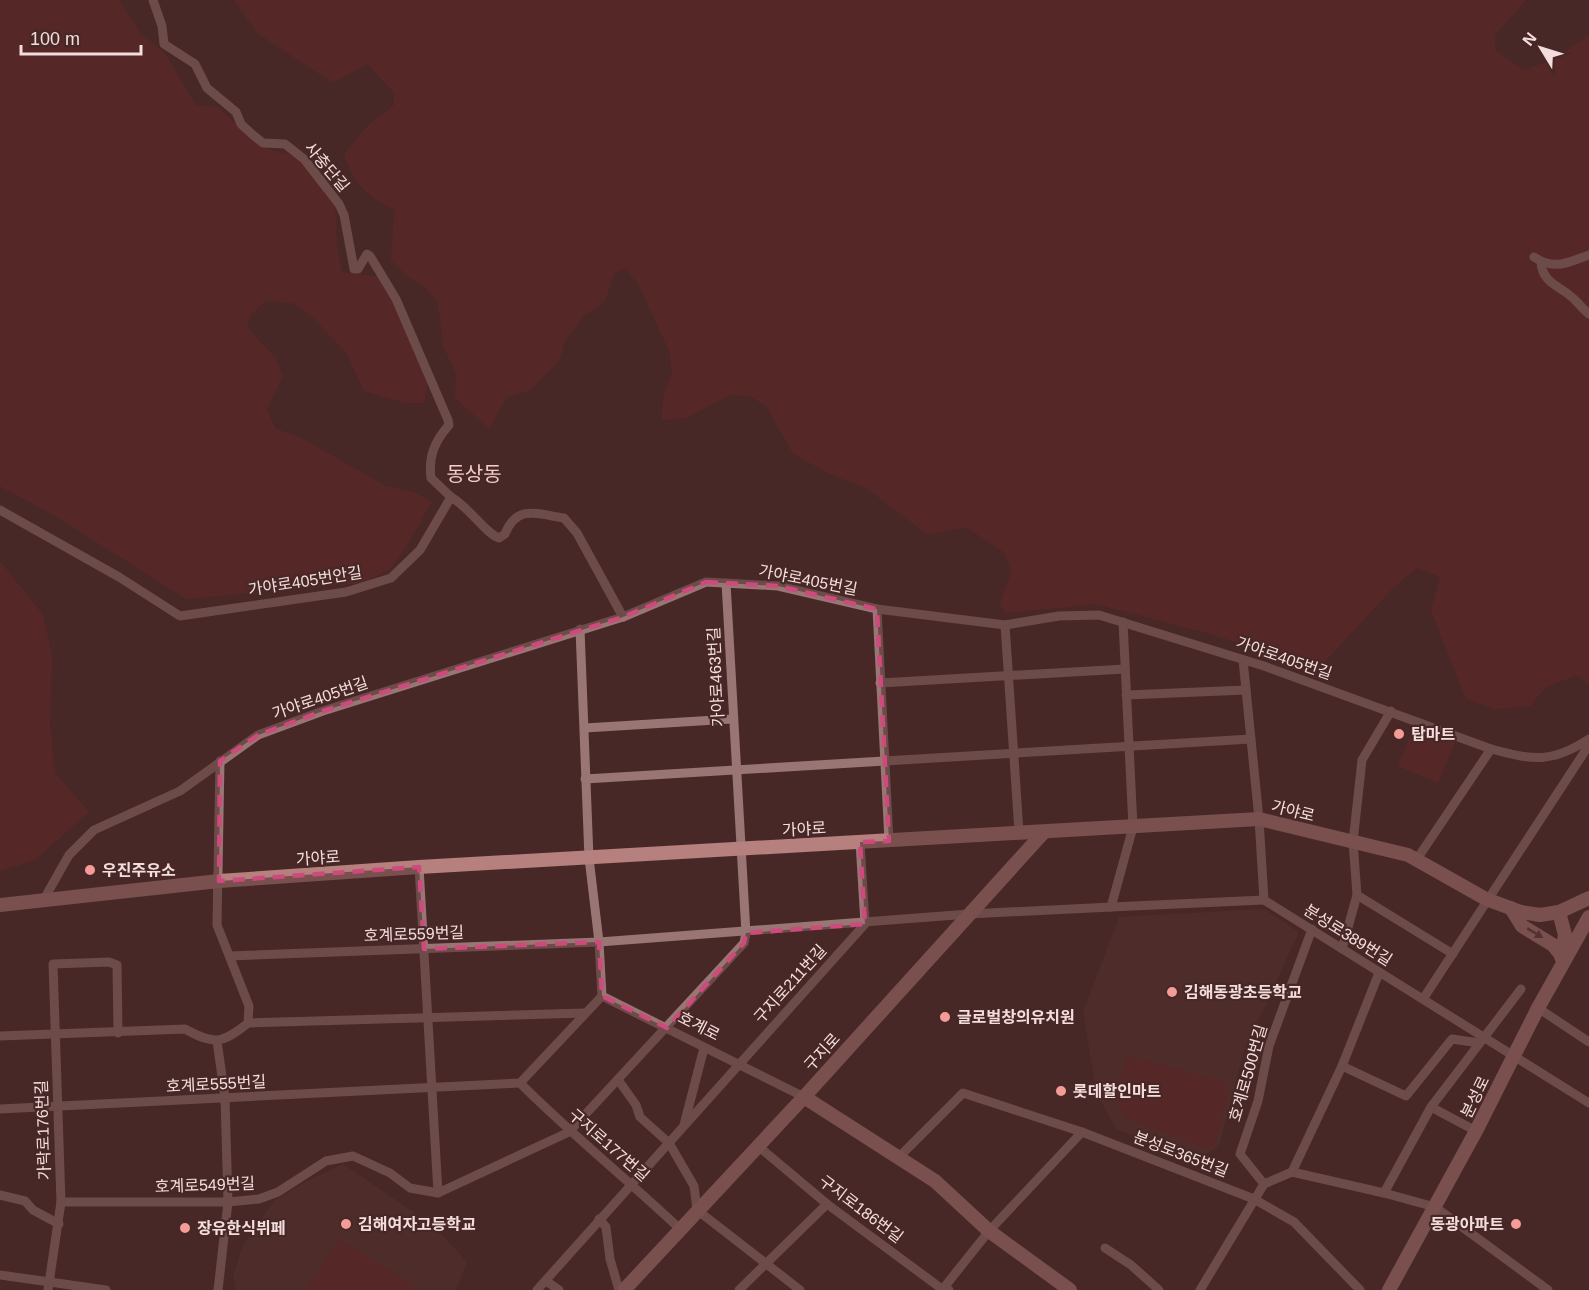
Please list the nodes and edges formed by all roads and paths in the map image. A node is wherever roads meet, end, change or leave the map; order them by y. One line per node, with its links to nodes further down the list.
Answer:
1 (153, 0): 4 (street, 사충단길)
2 (1589, 255): 3 (street)
3 (1589, 314)
4 (451, 497): 5 (street, 가야로405번안길); 8 (street)
5 (0, 510)
6 (726, 583): 7 (street, 가야로405번길); 8 (street, 가야로405번길); 19 (street, 가야로463번길)
7 (877, 609): 10 (street, 가야로405번길); 15 (street)
8 (623, 617): 11 (street, 가야로405번길)
9 (1123, 622): 10 (street, 가야로405번길); 12 (street, 가야로405번길); 13 (street)
10 (1005, 625): 14 (street)
11 (580, 629): 20 (street); 27 (street, 가야로405번길)
12 (1243, 660): 16 (street); 18 (street, 가야로405번길)
13 (1125, 669): 14 (street); 17 (street)
14 (1007, 675): 15 (street); 26 (street)
15 (880, 683): 28 (street)
16 (1246, 690): 17 (street); 21 (street)
17 (1126, 696): 24 (street)
18 (1391, 711): 25 (street, 가야로405번길); 37 (street)
19 (732, 719): 20 (street); 29 (street, 가야로463번길)
20 (585, 728): 30 (street)
21 (1251, 739): 24 (street); 31 (street)
22 (1589, 739): 25 (street, 가야로405번길)
23 (1589, 745): 46 (street)
24 (1129, 746): 26 (street); 32 (street)
25 (1491, 749): 40 (street)
26 (1013, 753): 28 (street); 33 (street)
27 (220, 760): 42 (street); 45 (street, 가야로405번길)
28 (886, 761): 29 (street); 35 (street)
29 (737, 770): 30 (street); 38 (street, 가야로463번길)
30 (585, 779): 39 (street)
31 (1259, 819): 32 (main road, 가야로); 37 (main road, 가야로); 47 (street)
32 (1133, 827): 34 (main road, 가야로); 49 (street)
33 (1019, 832): 34 (main road, 가야로); 35 (main road, 가야로)
34 (1044, 832): 52 (main road, 구지로)
35 (889, 841): 36 (main road, 가야로)
36 (860, 842): 38 (main road, 가야로); 54 (street)
37 (1353, 843): 40 (main road, 가야로); 43 (street)
38 (739, 849): 39 (main road, 가야로); 56 (street)
39 (590, 858): 41 (main road, 가야로); 57 (street)
40 (1417, 859): 46 (main road, 가야로)
41 (419, 867): 42 (main road, 가야로); 58 (street)
42 (219, 881): 45 (main road, 가야로); 61 (street)
43 (1357, 895): 59 (street); 60 (street)
44 (1589, 898): 51 (main road, 가야로)
45 (44, 899): 48 (main road, 가야로)
46 (1486, 899): 50 (main road, 가야로); 60 (street)
47 (1264, 900): 49 (street); 55 (street, 분성로389번길)
48 (0, 905)
49 (1112, 907): 52 (street)
50 (1511, 908): 51 (main road, 가야로); 62 (main road, one-way to 62)
51 (1559, 912): 62 (main road)
52 (969, 914): 54 (street, 구지로211번길); 85 (main road, 구지로)
53 (1589, 917): 62 (main road, 분성로)
54 (865, 924): 56 (street, 구지로211번길); 80 (street, 구지로211번길)
55 (1312, 929): 59 (street, 분성로389번길); 100 (street, 호계로500번길)
56 (746, 933): 57 (street, 구지로211번길); 71 (street)
57 (599, 942): 58 (street, 호계로559번길); 65 (street)
58 (424, 949): 61 (street, 호계로559번길); 69 (street)
59 (1342, 949): 63 (street, 분성로389번길)
60 (1453, 954): 66 (street)
61 (230, 956): 70 (street)
62 (1561, 962): 67 (main road, 분성로)
63 (1379, 973): 66 (street, 분성로389번길); 81 (street)
64 (1521, 989): 75 (street)
65 (602, 996): 68 (street); 71 (street, 호계로)
66 (1423, 999): 75 (street, 분성로389번길)
67 (1538, 1008): 77 (street); 79 (main road, 분성로)
68 (585, 1013): 69 (street); 83 (street)
69 (428, 1019): 70 (street); 84 (street)
70 (248, 1023): 76 (street)
71 (667, 1028): 78 (street, 호계로); 82 (street)
72 (118, 1033): 73 (street); 73 (street, 가락로176번길); 76 (street)
73 (54, 1035): 74 (street); 88 (street, 가락로176번길)
74 (0, 1036)
75 (1481, 1040): 79 (street, 분성로389번길); 81 (street); 89 (street)
76 (218, 1041): 86 (street)
77 (1589, 1042)
78 (704, 1048): 80 (street, 호계로); 91 (street)
79 (1514, 1056): 87 (street, 분성로389번길); 92 (main road, 분성로)
80 (738, 1064): 85 (street, 호계로); 91 (street, 구지로211번길)
81 (1342, 1066): 98 (street)
82 (619, 1081): 93 (street); 95 (street)
83 (520, 1083): 84 (street, 호계로555번길); 93 (street, 구지로177번길)
84 (433, 1088): 86 (street, 호계로555번길); 101 (street)
85 (804, 1097): 96 (main road, 구지로); 97 (main road, 호계로)
86 (225, 1098): 88 (street, 호계로555번길); 106 (street)
87 (1589, 1103)
88 (57, 1106): 90 (street, 호계로555번길); 105 (street, 가락로176번길)
89 (1431, 1107): 92 (street); 102 (street)
90 (0, 1109)
91 (683, 1127): 95 (street, 구지로211번길)
92 (1476, 1131): 108 (main road, 분성로)
93 (569, 1132): 99 (street, 구지로177번길); 101 (street)
94 (1082, 1132): 97 (street, 분성로365번길); 104 (street, 분성로365번길); 113 (street)
95 (669, 1143): 99 (street, 구지로211번길); 109 (street)
96 (758, 1146): 107 (street, 구지로186번길); 109 (main road, 구지로)
97 (899, 1157): 113 (main road, 호계로)
98 (1292, 1172): 100 (street); 102 (street)
99 (632, 1183): 110 (street, 구지로211번길); 112 (street, 구지로177번길)
100 (1264, 1184): 104 (street)
101 (438, 1193): 106 (street, 호계로549번길)
102 (1384, 1193): 108 (street)
103 (0, 1195): 111 (street, 가락로176번길)
104 (1254, 1199): 131 (street); 132 (street, 분성로365번길)
105 (61, 1202): 106 (street, 호계로549번길); 111 (street, 가락로176번길)
106 (228, 1202): 120 (street)
107 (827, 1204): 115 (street); 127 (street, 구지로186번길)
108 (1435, 1207): 133 (main road, 분성로); 134 (street)
109 (697, 1210): 112 (main road, 구지로); 115 (street)
110 (599, 1219): 117 (street, 구지로211번길); 123 (street)
111 (59, 1224): 118 (street, 가락로176번길)
112 (680, 1228): 124 (main road, 구지로)
113 (989, 1231): 127 (street); 129 (main road, 호계로)
114 (1105, 1248): 130 (street)
115 (764, 1263): 125 (street); 126 (street)
116 (0, 1275): 118 (street)
117 (546, 1281): 121 (street, 구지로211번길); 122 (street)
118 (49, 1286): 119 (street)
119 (106, 1290)
120 (218, 1290)
121 (537, 1290)
122 (559, 1290)
123 (619, 1290)
124 (624, 1290)
125 (739, 1290)
126 (800, 1290)
127 (942, 1290): 128 (street, 구지로186번길)
128 (949, 1290)
129 (1070, 1290)
130 (1159, 1290)
131 (1200, 1290)
132 (1360, 1290)
133 (1389, 1290)
134 (1548, 1290)

